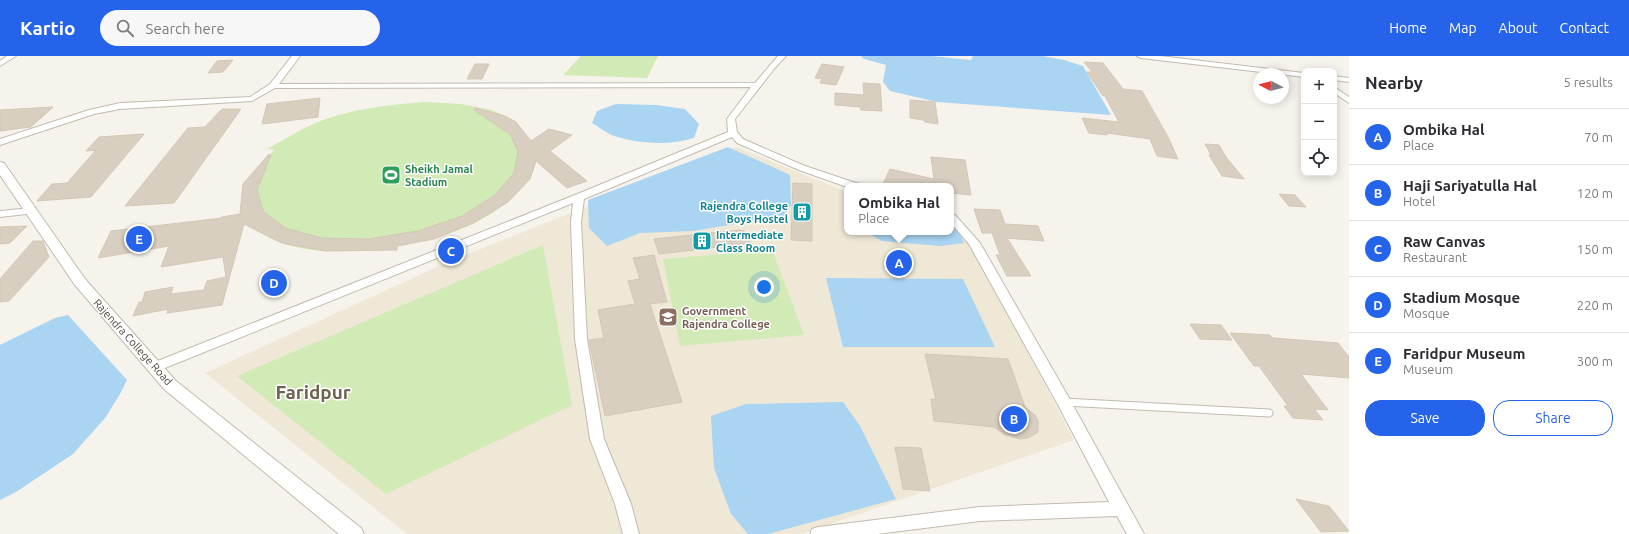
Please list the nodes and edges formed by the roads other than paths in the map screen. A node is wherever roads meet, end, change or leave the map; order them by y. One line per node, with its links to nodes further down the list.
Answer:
1 (12, 56): 6 (street)
2 (296, 56): 12 (street)
3 (782, 56): 11 (street)
4 (1141, 56): 7 (street)
5 (1241, 58): 7 (street)
6 (0, 64)
7 (1239, 67): 8 (street)
8 (1301, 75)
9 (1337, 78): 10 (street)
10 (1349, 80)
11 (757, 85): 12 (street); 15 (street)
12 (273, 86): 16 (street)
13 (1337, 91): 14 (street)
14 (1349, 101)
15 (732, 133): 18 (street); 19 (street)
16 (0, 142)
17 (0, 166): 20 (street, Rajendra College Road)
18 (847, 183)
19 (579, 197): 23 (street); 28 (street)
20 (31, 211): 21 (street); 23 (street, Rajendra College Road)
21 (0, 214)
22 (954, 220): 24 (street)
23 (155, 367): 27 (street, Rajendra College Road)
24 (1064, 402): 25 (lane); 26 (street)
25 (1269, 413)
26 (1121, 509): 29 (street); 30 (street)
27 (354, 534)
28 (631, 534)
29 (818, 534)
30 (1136, 534)

